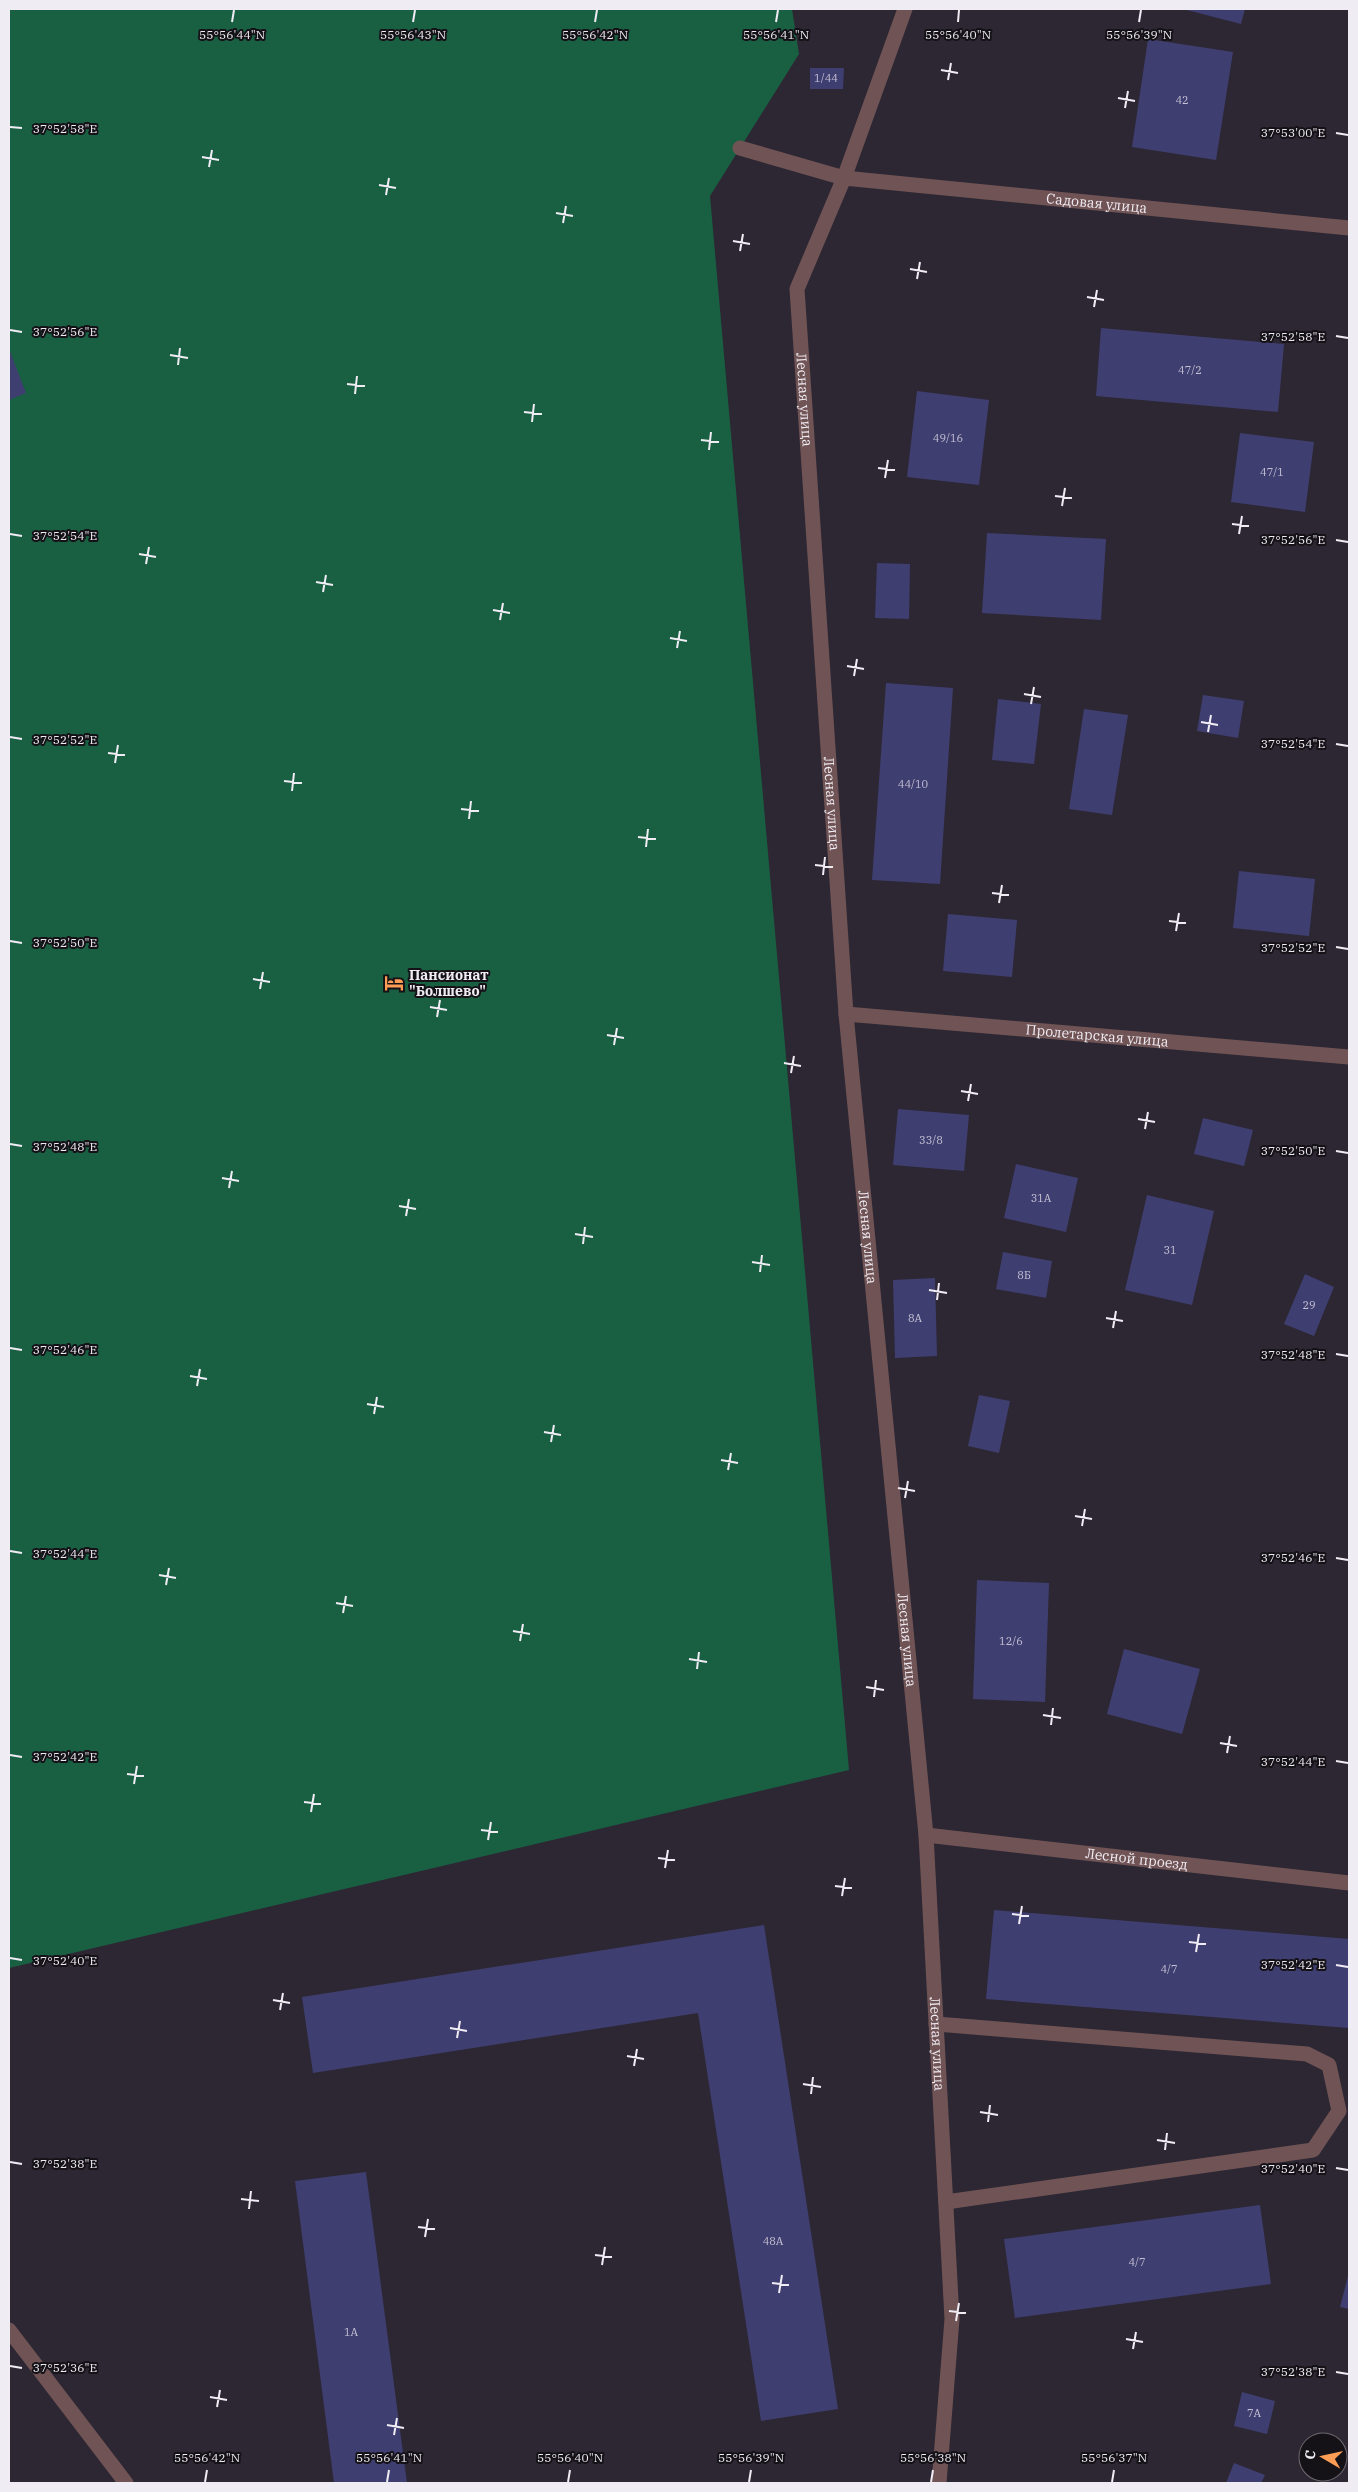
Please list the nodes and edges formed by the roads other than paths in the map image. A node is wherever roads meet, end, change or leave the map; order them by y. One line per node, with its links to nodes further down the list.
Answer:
1 (905, 9): 3 (street, Лесная улица)
2 (740, 148): 3 (street, Садовая улица)
3 (844, 178): 4 (street, Садовая улица); 5 (street, Лесная улица)
4 (1349, 228)
5 (846, 1014): 6 (street, Пролетарская улица); 7 (street, Лесная улица)
6 (1349, 1057)
7 (926, 1835): 8 (street, Лесной проезд); 9 (street, Лесная улица)
8 (1349, 1883)
9 (936, 2024): 10 (street, Лесная улица); 10 (street)
10 (946, 2202): 13 (street, Лесная улица)
11 (9, 2330): 12 (street)
12 (126, 2483)
13 (939, 2483)

